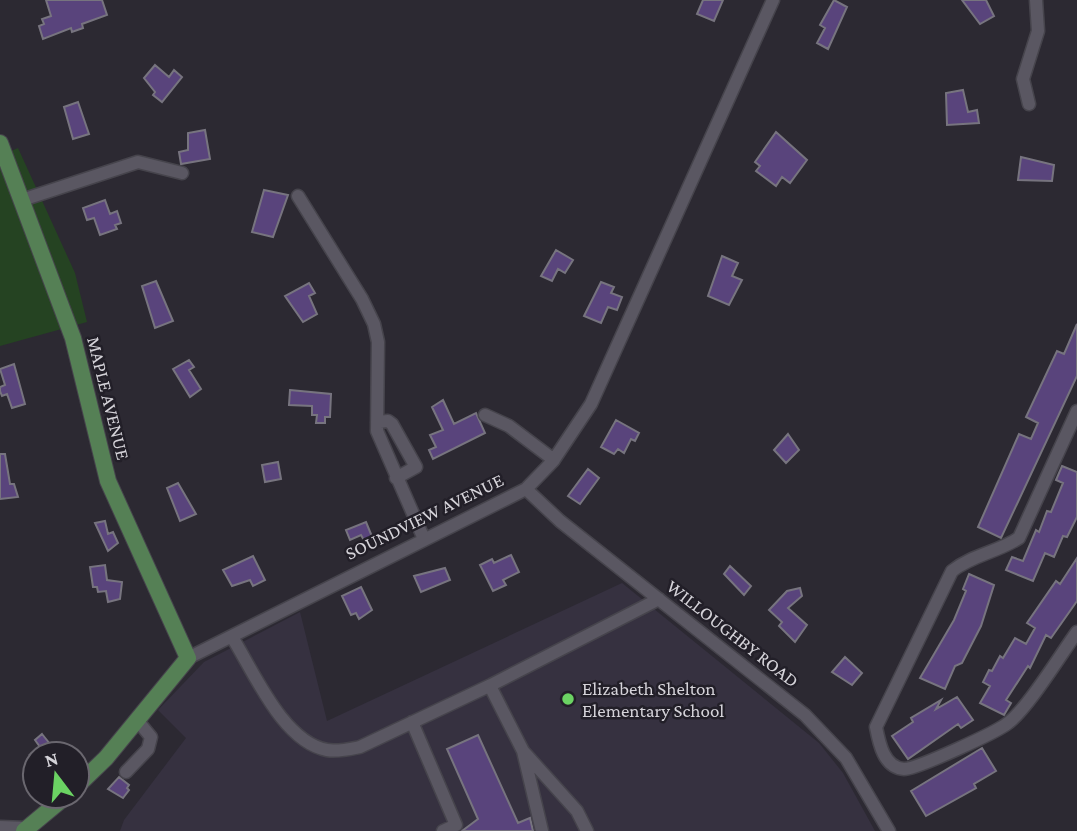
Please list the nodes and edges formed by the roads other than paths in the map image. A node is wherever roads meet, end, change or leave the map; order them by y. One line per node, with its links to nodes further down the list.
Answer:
1 (772, 0): 11 (street, SOUNDVIEW AVENUE)
2 (1036, 0): 3 (street)
3 (1029, 104)
4 (0, 143): 7 (main road, MAPLE AVENUE)
5 (182, 173): 7 (street)
6 (298, 195): 10 (street)
7 (22, 200): 18 (main road, MAPLE AVENUE)
8 (1077, 411): 16 (street)
9 (485, 415): 11 (street)
10 (377, 422): 12 (street); 12 (street)
11 (554, 460): 13 (street, SOUNDVIEW AVENUE)
12 (396, 478): 14 (street)
13 (526, 489): 14 (street, SOUNDVIEW AVENUE); 15 (street, WILLOUGHBY ROAD)
14 (424, 540): 17 (street, SOUNDVIEW AVENUE)
15 (659, 599): 19 (street); 31 (street, WILLOUGHBY ROAD)
16 (1077, 632)
17 (232, 637): 18 (street, SOUNDVIEW AVENUE); 21 (street)
18 (188, 658): 20 (main road, SOUNDVIEW AVENUE)
19 (490, 686): 21 (street); 22 (street)
20 (137, 720): 23 (main road, SOUNDVIEW AVENUE); 24 (street)
21 (412, 722): 28 (street)
22 (523, 751): 29 (street); 30 (street)
23 (91, 772)
24 (126, 772)
25 (49, 810): 27 (main road)
26 (0, 827): 27 (street)
27 (25, 829)
28 (443, 831)
29 (542, 831)
30 (587, 831)
31 (889, 831)

